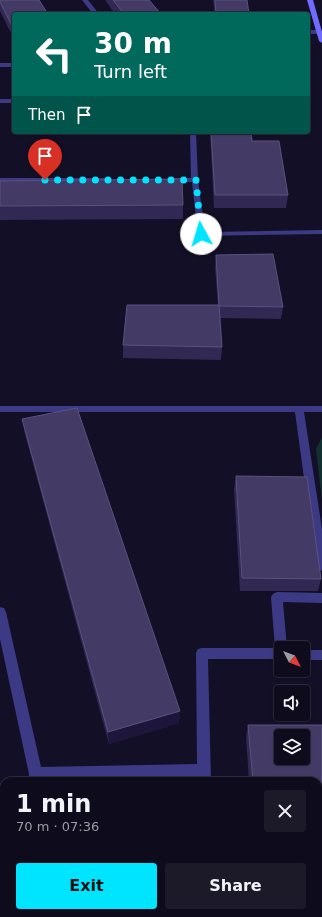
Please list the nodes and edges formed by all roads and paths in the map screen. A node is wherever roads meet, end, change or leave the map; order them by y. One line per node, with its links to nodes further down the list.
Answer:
1 (85, 0): 3 (lane)
2 (310, 0): 5 (street)
3 (94, 12)
4 (310, 32): 5 (lane)
5 (319, 32): 6 (street)
6 (322, 41)
7 (0, 65): 8 (lane)
8 (12, 65)
9 (0, 101): 10 (lane)
10 (12, 101)
11 (194, 134): 15 (lane)
12 (0, 180): 13 (lane)
13 (110, 180)
14 (164, 180): 15 (lane)
15 (196, 180): 16 (lane)
16 (322, 232)
17 (0, 408): 18 (lane)
18 (300, 409): 19 (lane); 20 (lane)
19 (322, 409)
20 (322, 566)
21 (322, 598): 23 (lane)
22 (0, 612): 28 (lane)
23 (281, 641)
24 (274, 654): 27 (lane)
25 (310, 654): 26 (lane)
26 (322, 655)
27 (204, 776): 28 (lane)
28 (35, 777)

